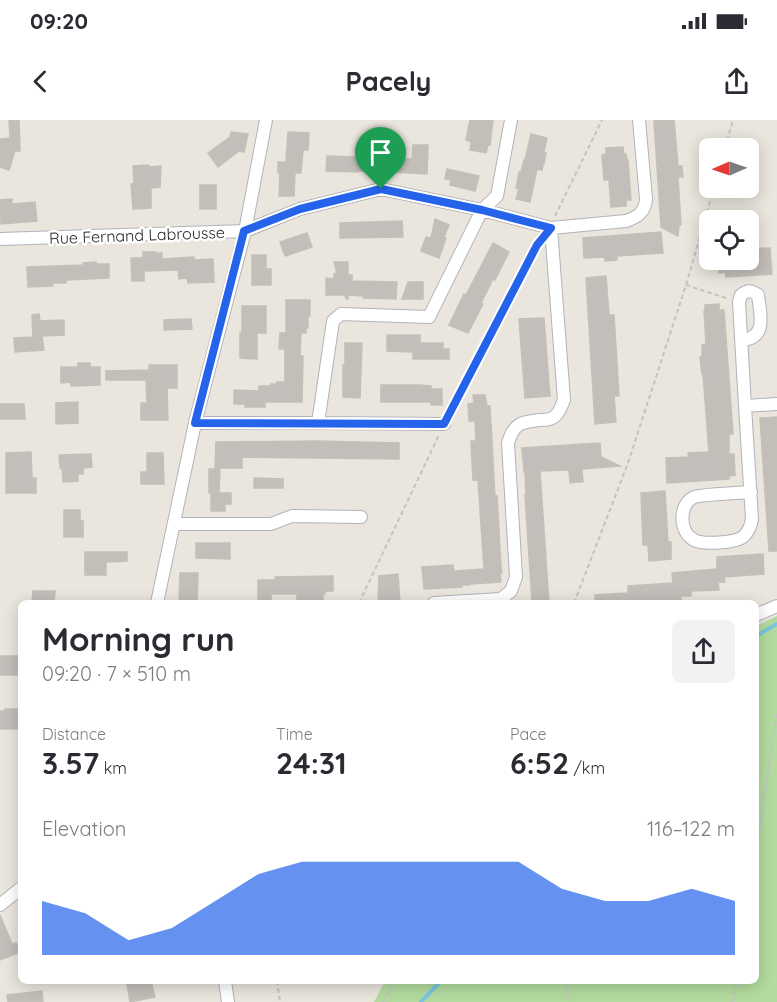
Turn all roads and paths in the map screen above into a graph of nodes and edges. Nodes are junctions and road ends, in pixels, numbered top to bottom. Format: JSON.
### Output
{"nodes":[{"id":1,"x":266,"y":120,"type":"edge"},
{"id":2,"x":511,"y":120,"type":"edge"},
{"id":3,"x":602,"y":120,"type":"edge"},
{"id":4,"x":639,"y":120,"type":"edge"},
{"id":5,"x":733,"y":120,"type":"edge"},
{"id":6,"x":728,"y":138,"type":"edge"},
{"id":7,"x":711,"y":198,"type":"edge"},
{"id":8,"x":482,"y":210,"type":"junction"},
{"id":9,"x":551,"y":228,"type":"junction"},
{"id":10,"x":244,"y":231,"type":"junction"},
{"id":11,"x":0,"y":239,"type":"edge"},
{"id":12,"x":686,"y":285,"type":"junction"},
{"id":13,"x":739,"y":302,"type":"junction"},
{"id":14,"x":742,"y":340,"type":"junction"},
{"id":15,"x":777,"y":404,"type":"edge"},
{"id":16,"x":745,"y":406,"type":"junction"},
{"id":17,"x":195,"y":423,"type":"junction"},
{"id":18,"x":318,"y":423,"type":"junction"},
{"id":19,"x":444,"y":424,"type":"junction"},
{"id":20,"x":751,"y":492,"type":"junction"},
{"id":21,"x":361,"y":517,"type":"dead end"},
{"id":22,"x":174,"y":524,"type":"junction"},
{"id":23,"x":158,"y":600,"type":"edge"},
{"id":24,"x":359,"y":600,"type":"edge"},
{"id":25,"x":484,"y":600,"type":"edge"},
{"id":26,"x":575,"y":600,"type":"edge"},
{"id":27,"x":777,"y":606,"type":"edge"},
{"id":28,"x":759,"y":614,"type":"edge"},
{"id":29,"x":777,"y":713,"type":"edge"},
{"id":30,"x":759,"y":832,"type":"edge"},
{"id":31,"x":18,"y":890,"type":"edge"},
{"id":32,"x":0,"y":905,"type":"edge"},
{"id":33,"x":225,"y":984,"type":"edge"},
{"id":34,"x":277,"y":984,"type":"edge"},
{"id":35,"x":392,"y":984,"type":"edge"},
{"id":36,"x":566,"y":984,"type":"edge"},
{"id":37,"x":736,"y":984,"type":"edge"},
{"id":38,"x":228,"y":1002,"type":"edge"},
{"id":39,"x":280,"y":1002,"type":"edge"},
{"id":40,"x":383,"y":1002,"type":"edge"},
{"id":41,"x":569,"y":1002,"type":"edge"},
{"id":42,"x":732,"y":1002,"type":"edge"}],
"edges":[{"from":1,"to":10,"type":"street"},
{"from":2,"to":8,"type":"street"},
{"from":3,"to":9,"type":"path"},
{"from":4,"to":9,"type":"street"},
{"from":5,"to":6,"type":"path"},
{"from":7,"to":12,"type":"path"},
{"from":8,"to":9,"type":"street","name":"Rue Fernand Labrousse"},
{"from":8,"to":10,"type":"street","name":"Rue Fernand Labrousse"},
{"from":8,"to":18,"type":"street"},
{"from":9,"to":19,"type":"path"},
{"from":9,"to":25,"type":"street"},
{"from":10,"to":11,"type":"street","name":"Rue Fernand Labrousse"},
{"from":10,"to":17,"type":"street"},
{"from":12,"to":13,"type":"path"},
{"from":12,"to":26,"type":"path"},
{"from":13,"to":14,"type":"street"},
{"from":13,"to":14,"type":"street"},
{"from":14,"to":16,"type":"street"},
{"from":15,"to":16,"type":"street"},
{"from":16,"to":20,"type":"street"},
{"from":17,"to":18,"type":"street"},
{"from":17,"to":22,"type":"street"},
{"from":18,"to":19,"type":"street"},
{"from":19,"to":24,"type":"path"},
{"from":20,"to":20,"type":"street"},
{"from":21,"to":22,"type":"street"},
{"from":22,"to":23,"type":"street"},
{"from":27,"to":28,"type":"street"},
{"from":29,"to":30,"type":"path"},
{"from":31,"to":32,"type":"street"},
{"from":33,"to":38,"type":"street"},
{"from":34,"to":39,"type":"path"},
{"from":35,"to":40,"type":"path"},
{"from":36,"to":41,"type":"path"},
{"from":37,"to":42,"type":"path"}]}
